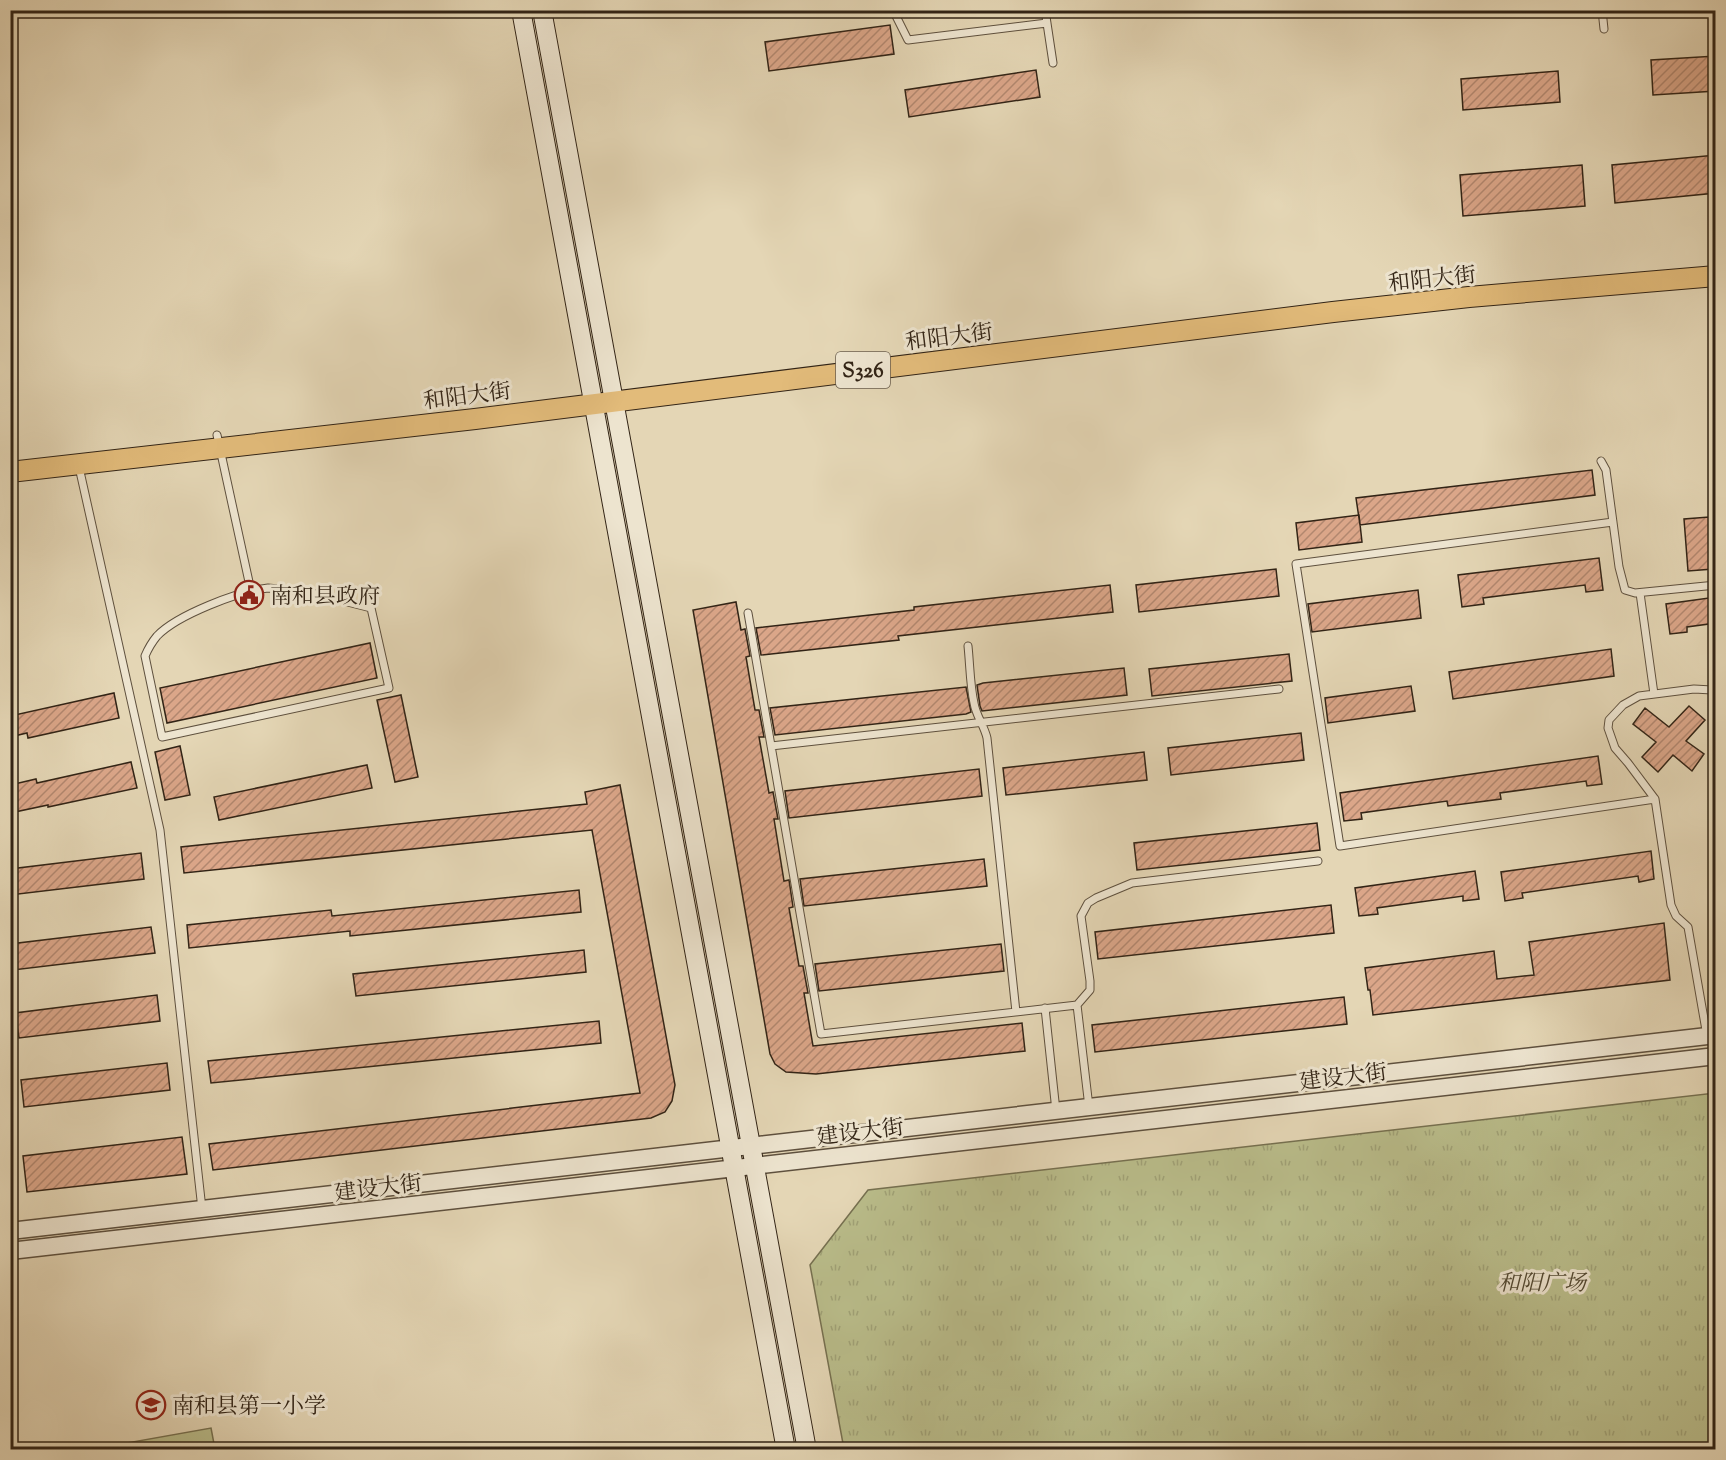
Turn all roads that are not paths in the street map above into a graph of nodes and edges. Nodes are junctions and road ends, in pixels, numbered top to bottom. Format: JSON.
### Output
{"nodes":[{"id":1,"x":521,"y":10,"type":"edge"},
{"id":2,"x":542,"y":10,"type":"edge"},
{"id":3,"x":893,"y":10,"type":"edge"},
{"id":4,"x":1045,"y":10,"type":"edge"},
{"id":5,"x":1602,"y":10,"type":"edge"},
{"id":6,"x":1047,"y":23,"type":"junction"},
{"id":7,"x":1604,"y":29,"type":"dead end"},
{"id":8,"x":1053,"y":63,"type":"dead end"},
{"id":9,"x":1716,"y":263,"type":"edge"},
{"id":10,"x":1716,"y":276,"type":"edge"},
{"id":11,"x":613,"y":395,"type":"junction"},
{"id":12,"x":592,"y":398,"type":"junction"},
{"id":13,"x":218,"y":442,"type":"junction"},
{"id":14,"x":10,"y":459,"type":"edge"},
{"id":15,"x":1601,"y":461,"type":"dead end"},
{"id":16,"x":79,"y":464,"type":"junction"},
{"id":17,"x":10,"y":472,"type":"edge"},
{"id":18,"x":1613,"y":522,"type":"junction"},
{"id":19,"x":1716,"y":585,"type":"edge"},
{"id":20,"x":251,"y":591,"type":"junction"},
{"id":21,"x":1640,"y":593,"type":"junction"},
{"id":22,"x":748,"y":613,"type":"dead end"},
{"id":23,"x":968,"y":646,"type":"dead end"},
{"id":24,"x":1279,"y":689,"type":"dead end"},
{"id":25,"x":1653,"y":694,"type":"junction"},
{"id":26,"x":1716,"y":694,"type":"edge"},
{"id":27,"x":982,"y":722,"type":"junction"},
{"id":28,"x":771,"y":746,"type":"junction"},
{"id":29,"x":1655,"y":799,"type":"junction"},
{"id":30,"x":1318,"y":861,"type":"dead end"},
{"id":31,"x":1077,"y":1005,"type":"junction"},
{"id":32,"x":1045,"y":1008,"type":"junction"},
{"id":33,"x":1016,"y":1012,"type":"junction"},
{"id":34,"x":1712,"y":1036,"type":"edge"},
{"id":35,"x":1716,"y":1056,"type":"edge"},
{"id":36,"x":1089,"y":1107,"type":"junction"},
{"id":37,"x":1056,"y":1111,"type":"junction"},
{"id":38,"x":751,"y":1146,"type":"junction"},
{"id":39,"x":730,"y":1148,"type":"junction"},
{"id":40,"x":755,"y":1166,"type":"junction"},
{"id":41,"x":734,"y":1168,"type":"junction"},
{"id":42,"x":202,"y":1209,"type":"junction"},
{"id":43,"x":10,"y":1231,"type":"edge"},
{"id":44,"x":10,"y":1251,"type":"edge"},
{"id":45,"x":786,"y":1449,"type":"edge"},
{"id":46,"x":807,"y":1449,"type":"edge"}],
"edges":[{"from":1,"to":12,"type":"main road"},
{"from":2,"to":11,"type":"main road"},
{"from":3,"to":6,"type":"lane"},
{"from":4,"to":6,"type":"lane"},
{"from":5,"to":7,"type":"lane"},
{"from":6,"to":8,"type":"lane"},
{"from":9,"to":11,"type":"main road","name":"和阳大街","number":"S326"},
{"from":10,"to":11,"type":"main road","name":"和阳大街","number":"S326"},
{"from":11,"to":12,"type":"main road","name":"和阳大街","number":"S326"},
{"from":11,"to":38,"type":"main road"},
{"from":12,"to":13,"type":"main road","name":"和阳大街","number":"S326"},
{"from":12,"to":39,"type":"main road"},
{"from":13,"to":14,"type":"main road","name":"和阳大街","number":"S326"},
{"from":13,"to":16,"type":"main road","name":"和阳大街","number":"S326"},
{"from":13,"to":20,"type":"lane"},
{"from":15,"to":18,"type":"lane"},
{"from":16,"to":17,"type":"main road","name":"和阳大街","number":"S326"},
{"from":16,"to":42,"type":"lane"},
{"from":18,"to":21,"type":"lane"},
{"from":18,"to":29,"type":"lane"},
{"from":19,"to":21,"type":"lane"},
{"from":20,"to":20,"type":"lane"},
{"from":21,"to":25,"type":"lane"},
{"from":22,"to":28,"type":"lane"},
{"from":23,"to":27,"type":"lane"},
{"from":24,"to":27,"type":"lane"},
{"from":25,"to":26,"type":"lane"},
{"from":25,"to":29,"type":"lane"},
{"from":27,"to":28,"type":"lane"},
{"from":27,"to":33,"type":"lane"},
{"from":28,"to":33,"type":"lane"},
{"from":29,"to":34,"type":"lane"},
{"from":30,"to":31,"type":"lane"},
{"from":31,"to":32,"type":"lane"},
{"from":31,"to":36,"type":"lane"},
{"from":32,"to":33,"type":"lane"},
{"from":32,"to":37,"type":"lane"},
{"from":34,"to":36,"type":"street","name":"建设大街"},
{"from":35,"to":40,"type":"street","name":"建设大街"},
{"from":36,"to":37,"type":"street","name":"建设大街"},
{"from":37,"to":38,"type":"street","name":"建设大街"},
{"from":38,"to":39,"type":"street","name":"建设大街"},
{"from":38,"to":40,"type":"main road"},
{"from":39,"to":41,"type":"main road"},
{"from":39,"to":42,"type":"street","name":"建设大街"},
{"from":40,"to":41,"type":"street","name":"建设大街"},
{"from":40,"to":46,"type":"main road"},
{"from":41,"to":44,"type":"street","name":"建设大街"},
{"from":41,"to":45,"type":"main road"},
{"from":42,"to":43,"type":"street","name":"建设大街"}]}
